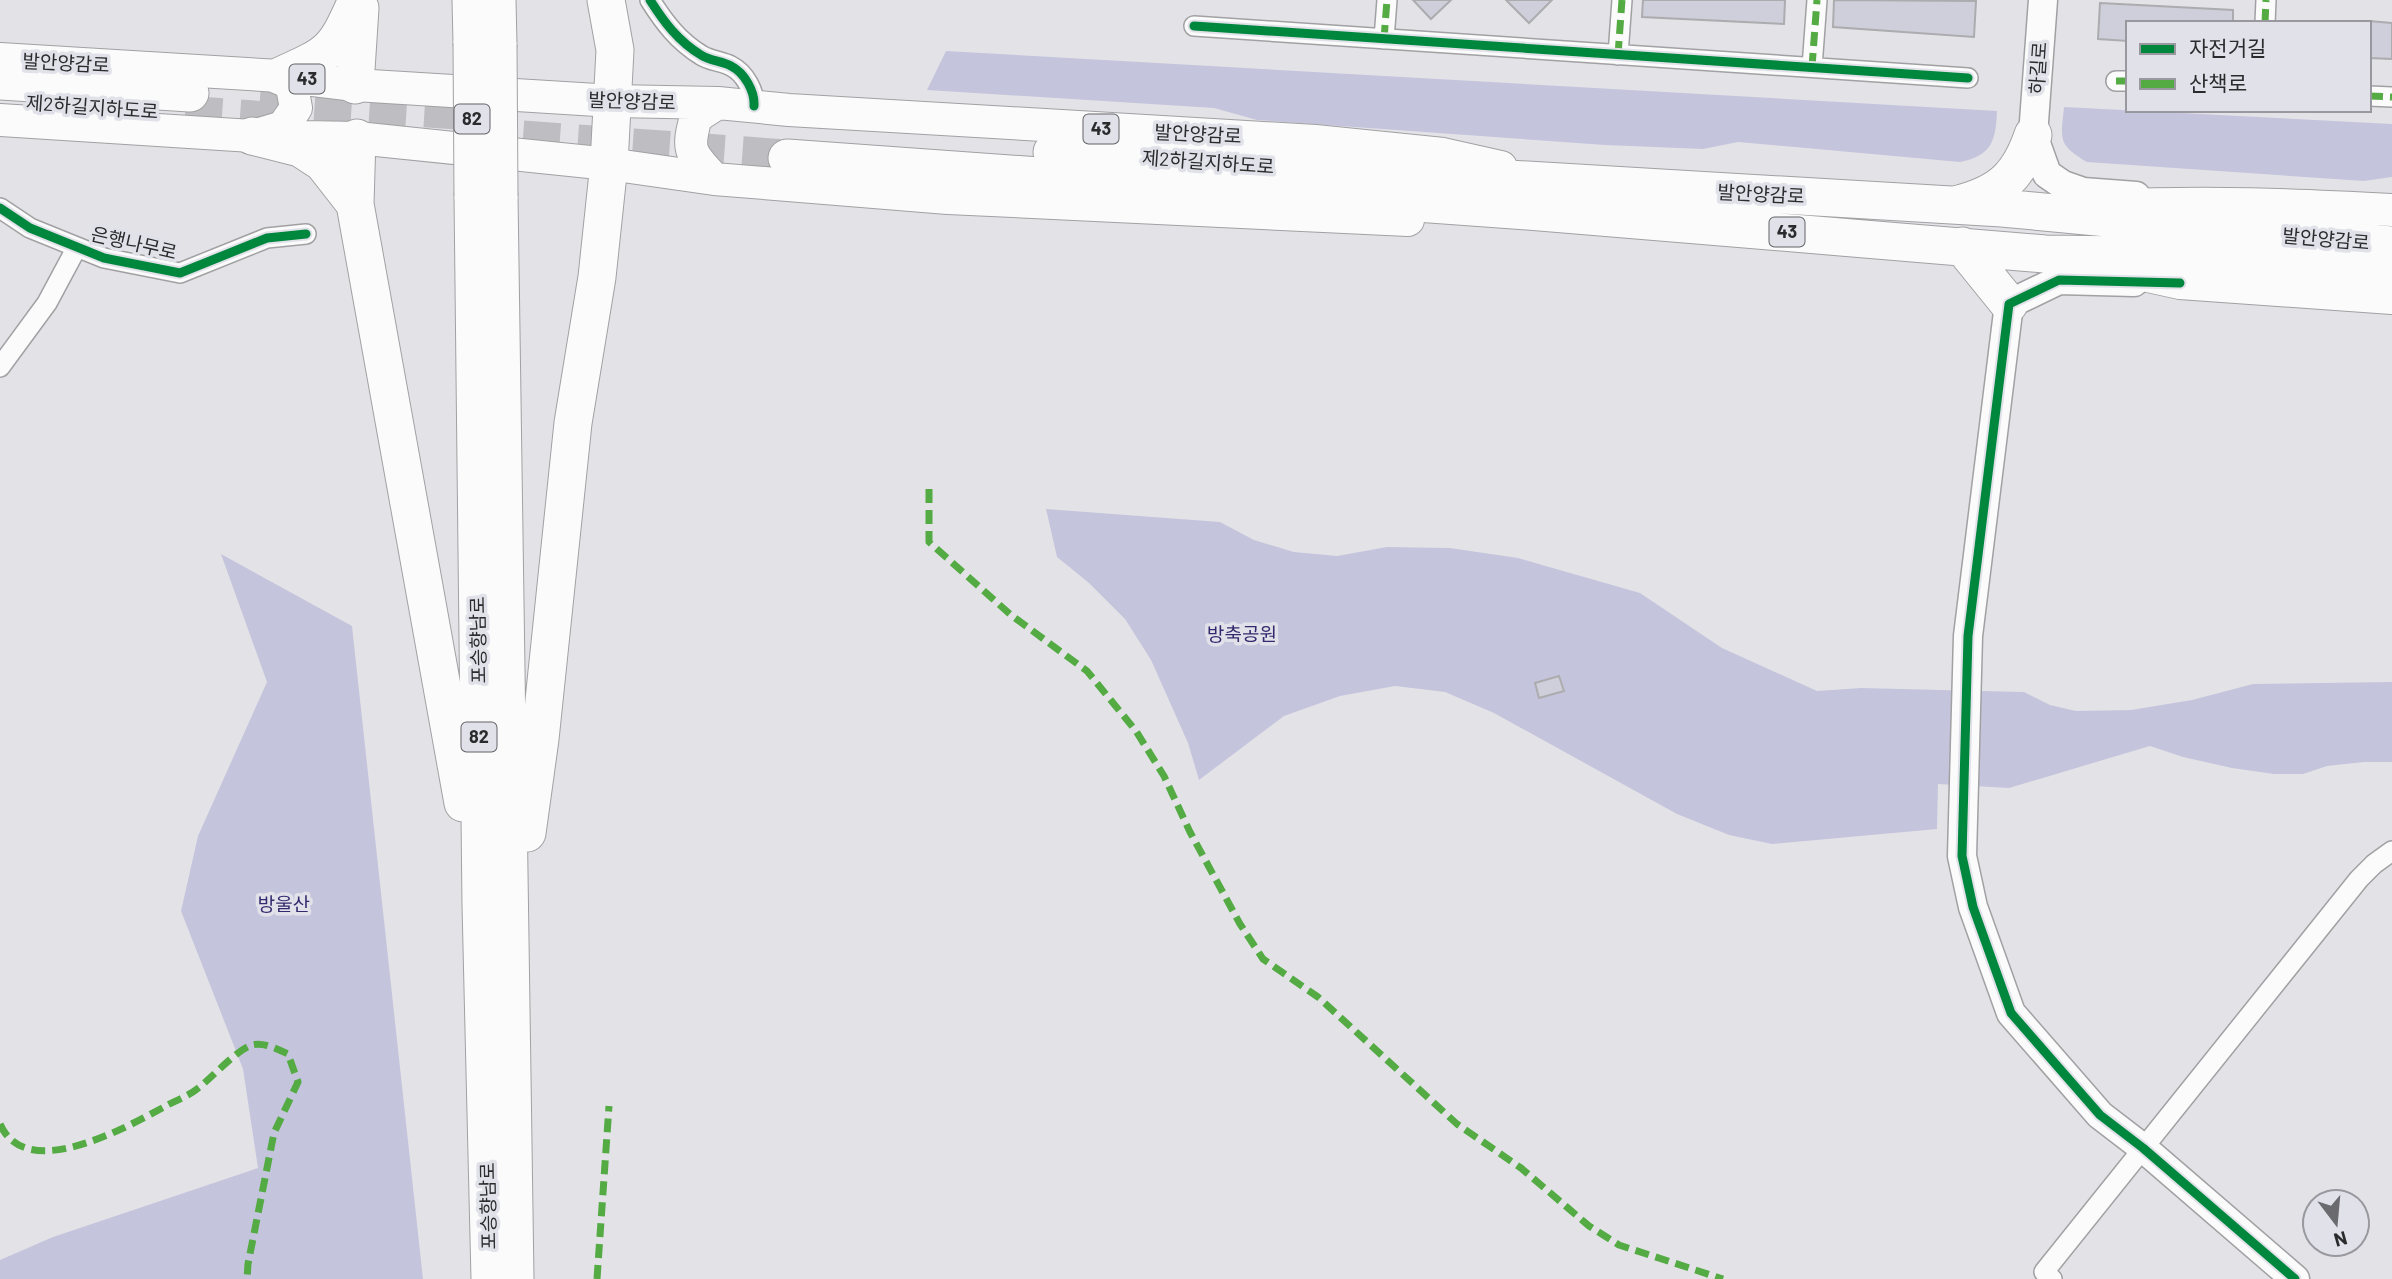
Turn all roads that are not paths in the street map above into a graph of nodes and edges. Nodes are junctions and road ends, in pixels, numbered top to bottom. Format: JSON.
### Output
{"nodes":[{"id":1,"x":359,"y":0,"type":"edge"},
{"id":2,"x":471,"y":0,"type":"edge"},
{"id":3,"x":497,"y":0,"type":"edge"},
{"id":4,"x":606,"y":0,"type":"edge"},
{"id":5,"x":650,"y":0,"type":"edge"},
{"id":6,"x":1387,"y":0,"type":"edge"},
{"id":7,"x":1622,"y":0,"type":"edge"},
{"id":8,"x":1817,"y":0,"type":"edge"},
{"id":9,"x":2043,"y":0,"type":"edge"},
{"id":10,"x":2266,"y":0,"type":"edge"},
{"id":11,"x":2265,"y":21,"type":"edge"},
{"id":12,"x":1194,"y":26,"type":"dead end"},
{"id":13,"x":1384,"y":39,"type":"junction"},
{"id":14,"x":485,"y":44,"type":"junction"},
{"id":15,"x":1618,"y":55,"type":"junction"},
{"id":16,"x":0,"y":60,"type":"edge"},
{"id":17,"x":1812,"y":67,"type":"junction"},
{"id":18,"x":280,"y":76,"type":"junction"},
{"id":19,"x":1968,"y":78,"type":"dead end"},
{"id":20,"x":0,"y":81,"type":"edge"},
{"id":21,"x":355,"y":85,"type":"junction"},
{"id":22,"x":2371,"y":96,"type":"edge"},
{"id":23,"x":2392,"y":97,"type":"edge"},
{"id":24,"x":0,"y":100,"type":"edge"},
{"id":25,"x":613,"y":101,"type":"junction"},
{"id":26,"x":718,"y":103,"type":"junction"},
{"id":27,"x":754,"y":106,"type":"junction"},
{"id":28,"x":0,"y":120,"type":"edge"},
{"id":29,"x":2033,"y":135,"type":"junction"},
{"id":30,"x":252,"y":136,"type":"junction"},
{"id":31,"x":357,"y":138,"type":"junction"},
{"id":32,"x":609,"y":164,"type":"junction"},
{"id":33,"x":714,"y":179,"type":"junction"},
{"id":34,"x":1585,"y":185,"type":"junction"},
{"id":35,"x":486,"y":196,"type":"junction"},
{"id":36,"x":355,"y":204,"type":"junction"},
{"id":37,"x":1954,"y":205,"type":"junction"},
{"id":38,"x":2314,"y":205,"type":"junction"},
{"id":39,"x":0,"y":208,"type":"edge"},
{"id":40,"x":2392,"y":209,"type":"edge"},
{"id":41,"x":2032,"y":210,"type":"junction"},
{"id":42,"x":1528,"y":211,"type":"junction"},
{"id":43,"x":306,"y":233,"type":"dead end"},
{"id":44,"x":2392,"y":245,"type":"edge"},
{"id":45,"x":1962,"y":246,"type":"junction"},
{"id":46,"x":77,"y":247,"type":"junction"},
{"id":47,"x":2046,"y":254,"type":"junction"},
{"id":48,"x":2392,"y":274,"type":"edge"},
{"id":49,"x":2180,"y":283,"type":"junction"},
{"id":50,"x":2392,"y":298,"type":"edge"},
{"id":51,"x":2009,"y":304,"type":"junction"},
{"id":52,"x":0,"y":367,"type":"edge"},
{"id":53,"x":2392,"y":851,"type":"edge"},
{"id":54,"x":481,"y":905,"type":"junction"},
{"id":55,"x":512,"y":946,"type":"junction"},
{"id":56,"x":2143,"y":1148,"type":"junction"},
{"id":57,"x":490,"y":1279,"type":"edge"},
{"id":58,"x":515,"y":1279,"type":"edge"},
{"id":59,"x":2052,"y":1279,"type":"edge"},
{"id":60,"x":2295,"y":1279,"type":"edge"}],
"edges":[{"from":1,"to":18,"type":"highway"},
{"from":1,"to":21,"type":"highway"},
{"from":2,"to":14,"type":"highway","name":"포승향남로","number":"82"},
{"from":3,"to":14,"type":"highway","name":"포승향남로","number":"82"},
{"from":4,"to":25,"type":"highway"},
{"from":5,"to":27,"type":"street"},
{"from":6,"to":13,"type":"street"},
{"from":7,"to":15,"type":"street"},
{"from":8,"to":17,"type":"street"},
{"from":9,"to":29,"type":"street","name":"하길로"},
{"from":10,"to":11,"type":"street"},
{"from":12,"to":13,"type":"street"},
{"from":13,"to":15,"type":"street"},
{"from":14,"to":35,"type":"highway","name":"포승향남로","number":"82","bridge":true},
{"from":15,"to":17,"type":"street"},
{"from":16,"to":18,"type":"main road","name":"발안양감로","number":"43"},
{"from":17,"to":19,"type":"street"},
{"from":18,"to":21,"type":"main road","name":"발안양감로","number":"43"},
{"from":18,"to":30,"type":"main road"},
{"from":20,"to":24,"type":"highway","name":"제2하길지하도로"},
{"from":21,"to":25,"type":"main road","name":"발안양감로","number":"43"},
{"from":21,"to":31,"type":"main road"},
{"from":22,"to":23,"type":"street"},
{"from":25,"to":26,"type":"main road","name":"발안양감로","number":"43"},
{"from":25,"to":32,"type":"highway"},
{"from":26,"to":27,"type":"main road","name":"발안양감로","number":"43"},
{"from":26,"to":33,"type":"main road"},
{"from":27,"to":34,"type":"main road","name":"발안양감로","number":"43"},
{"from":28,"to":30,"type":"main road","name":"발안양감로","number":"43"},
{"from":29,"to":37,"type":"highway"},
{"from":29,"to":38,"type":"street"},
{"from":30,"to":31,"type":"main road","name":"발안양감로","number":"43"},
{"from":30,"to":36,"type":"highway"},
{"from":31,"to":32,"type":"main road","name":"발안양감로","number":"43"},
{"from":31,"to":36,"type":"highway"},
{"from":32,"to":33,"type":"main road","name":"발안양감로","number":"43"},
{"from":32,"to":55,"type":"highway"},
{"from":33,"to":42,"type":"main road","name":"발안양감로","number":"43"},
{"from":34,"to":37,"type":"highway","name":"발안양감로","number":"43"},
{"from":34,"to":42,"type":"highway","name":"제2하길지하도로"},
{"from":35,"to":54,"type":"highway","name":"포승향남로","number":"82"},
{"from":35,"to":55,"type":"highway","name":"포승향남로","number":"82"},
{"from":36,"to":54,"type":"highway"},
{"from":37,"to":41,"type":"highway","name":"발안양감로","number":"43"},
{"from":38,"to":40,"type":"main road","number":"43"},
{"from":38,"to":41,"type":"main road","number":"43"},
{"from":39,"to":46,"type":"street","name":"은행나무로"},
{"from":41,"to":44,"type":"highway","name":"발안양감로"},
{"from":42,"to":45,"type":"highway","name":"발안양감로","number":"43"},
{"from":43,"to":46,"type":"street","name":"은행나무로"},
{"from":45,"to":47,"type":"highway","name":"발안양감로","number":"43"},
{"from":45,"to":51,"type":"highway"},
{"from":46,"to":52,"type":"street"},
{"from":47,"to":48,"type":"highway","name":"발안양감로"},
{"from":47,"to":49,"type":"main road","number":"43"},
{"from":49,"to":50,"type":"main road","number":"43"},
{"from":49,"to":51,"type":"street"},
{"from":51,"to":56,"type":"street"},
{"from":53,"to":56,"type":"street"},
{"from":54,"to":57,"type":"highway","name":"포승향남로","number":"82"},
{"from":55,"to":58,"type":"highway","name":"포승향남로","number":"82"},
{"from":56,"to":59,"type":"street"},
{"from":56,"to":60,"type":"street"}]}
